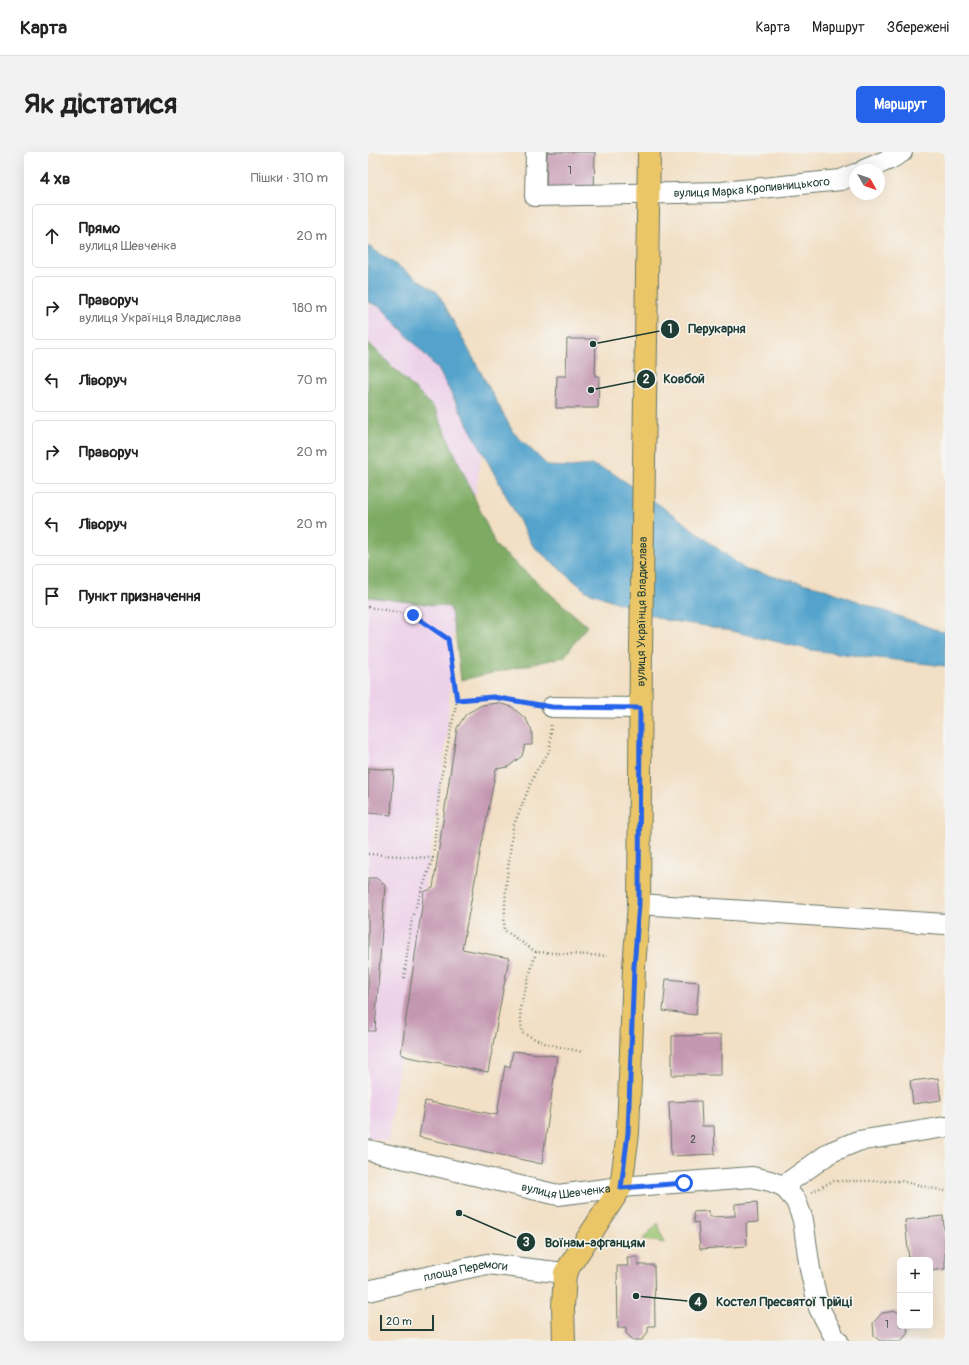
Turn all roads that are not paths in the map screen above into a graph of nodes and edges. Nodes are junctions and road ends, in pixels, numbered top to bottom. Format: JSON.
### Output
{"nodes":[{"id":1,"x":536,"y":152,"type":"edge"},
{"id":2,"x":649,"y":152,"type":"edge"},
{"id":3,"x":902,"y":152,"type":"edge"},
{"id":4,"x":878,"y":164,"type":"edge"},
{"id":5,"x":849,"y":177,"type":"edge"},
{"id":6,"x":648,"y":194,"type":"junction"},
{"id":7,"x":552,"y":707,"type":"road end"},
{"id":8,"x":640,"y":708,"type":"junction"},
{"id":9,"x":639,"y":904,"type":"junction"},
{"id":10,"x":945,"y":924,"type":"edge"},
{"id":11,"x":945,"y":1127,"type":"edge"},
{"id":12,"x":368,"y":1150,"type":"edge"},
{"id":13,"x":783,"y":1186,"type":"junction"},
{"id":14,"x":621,"y":1188,"type":"junction"},
{"id":15,"x":565,"y":1273,"type":"junction"},
{"id":16,"x":368,"y":1291,"type":"edge"},
{"id":17,"x":564,"y":1341,"type":"edge"},
{"id":18,"x":838,"y":1341,"type":"edge"}],
"edges":[{"from":1,"to":6,"type":"street","name":"вулиця Марка Кропивницького"},
{"from":2,"to":6,"type":"main road","name":"вулиця Українця Владислава"},
{"from":3,"to":4,"type":"street"},
{"from":5,"to":6,"type":"street","name":"вулиця Марка Кропивницького"},
{"from":6,"to":8,"type":"main road","name":"вулиця Українця Владислава"},
{"from":7,"to":8,"type":"street"},
{"from":8,"to":9,"type":"main road","name":"вулиця Українця Владислава"},
{"from":9,"to":10,"type":"street"},
{"from":9,"to":14,"type":"main road","name":"вулиця Українця Владислава"},
{"from":11,"to":13,"type":"street"},
{"from":12,"to":14,"type":"street","name":"вулиця Шевченка"},
{"from":13,"to":14,"type":"street","name":"вулиця Шевченка"},
{"from":13,"to":18,"type":"street"},
{"from":14,"to":15,"type":"main road","name":"вулиця Українця Владислава"},
{"from":15,"to":16,"type":"street","name":"площа Перемоги"},
{"from":15,"to":17,"type":"main road"}]}
